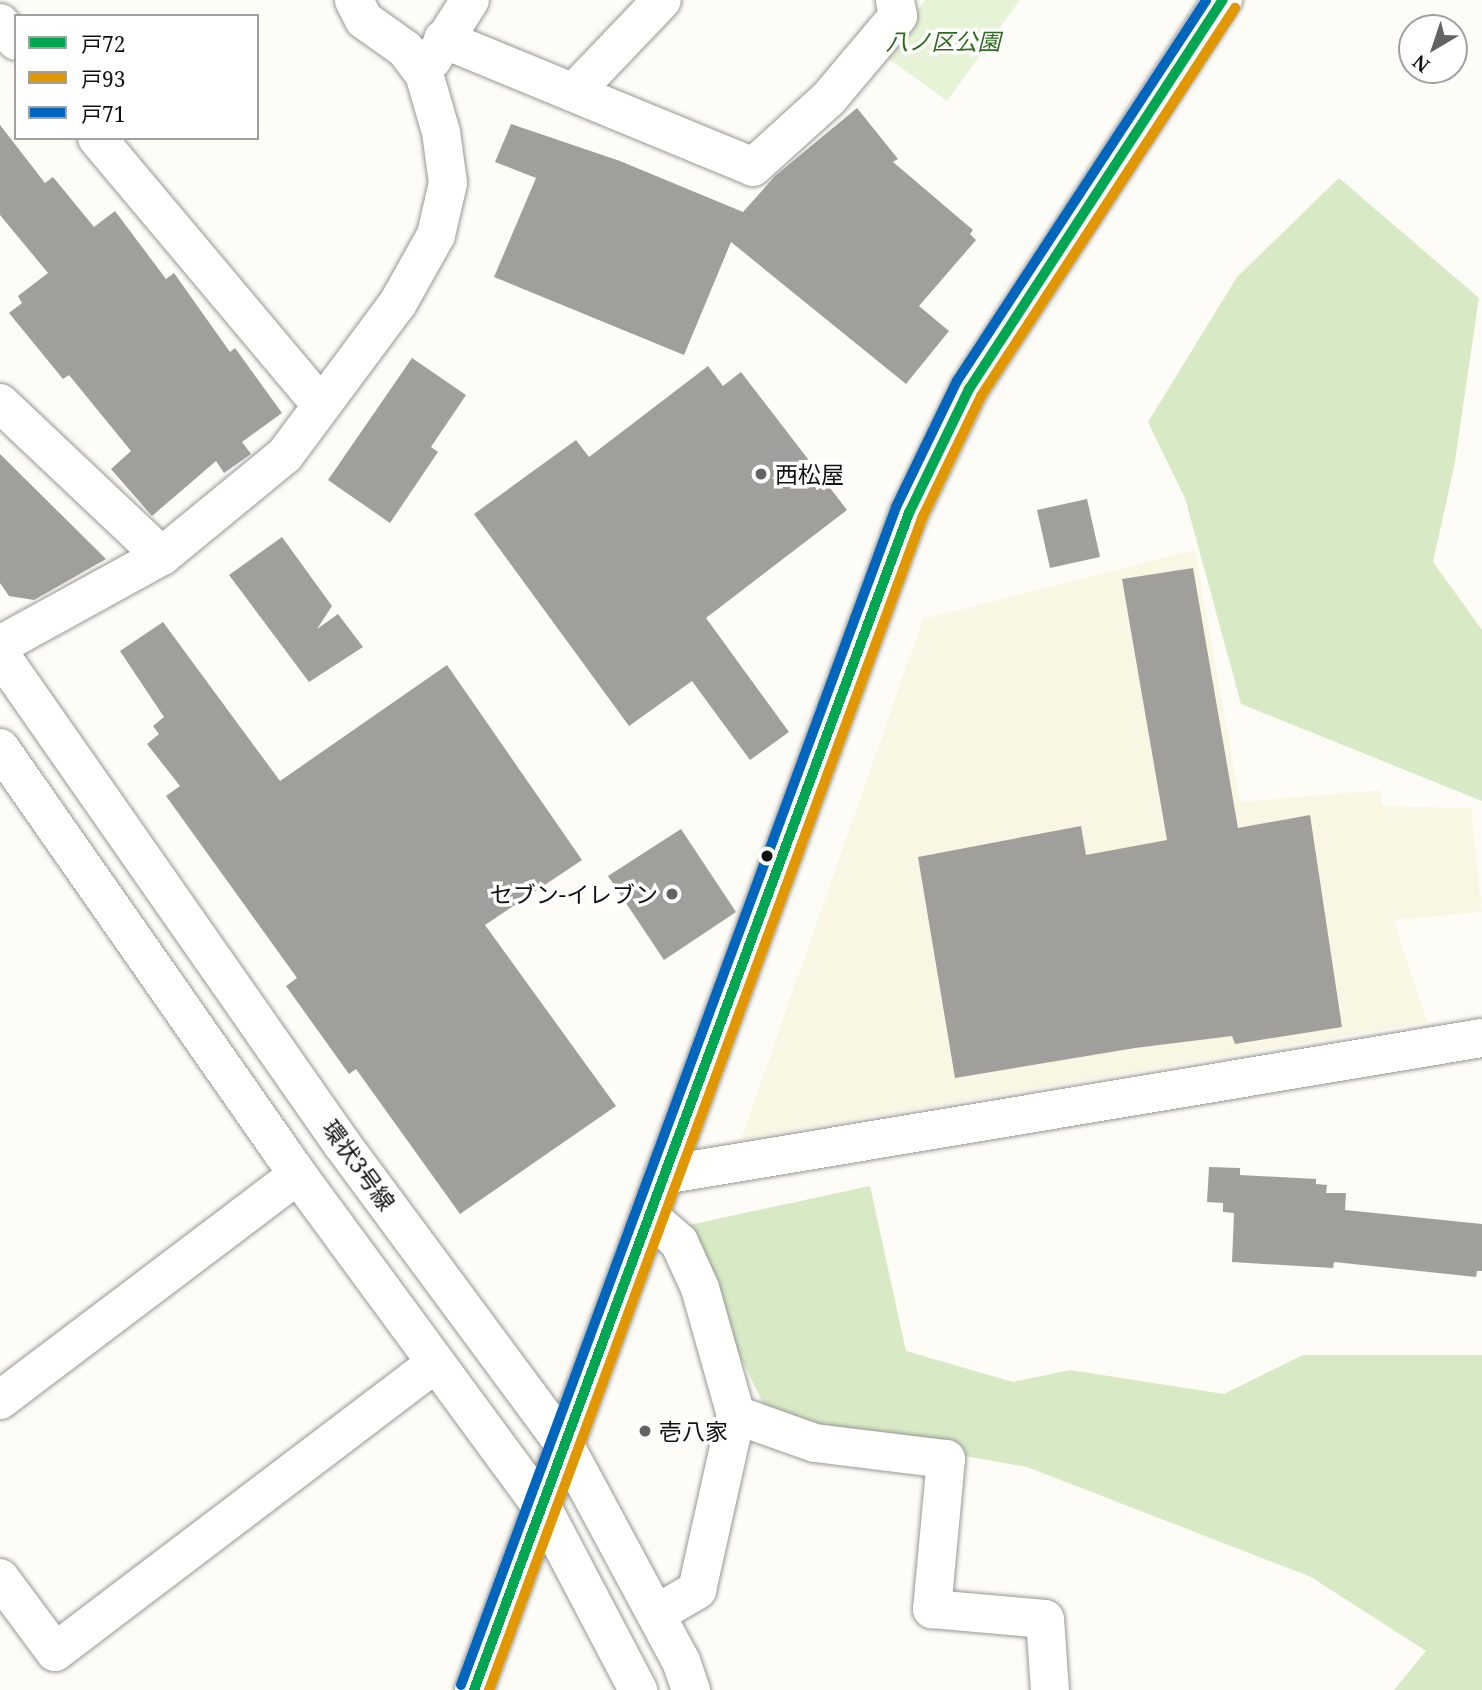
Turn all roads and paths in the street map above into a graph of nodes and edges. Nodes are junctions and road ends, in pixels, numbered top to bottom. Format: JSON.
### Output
{"nodes":[{"id":1,"x":354,"y":0,"type":"edge"},
{"id":2,"x":470,"y":0,"type":"edge"},
{"id":3,"x":662,"y":0,"type":"edge"},
{"id":4,"x":895,"y":0,"type":"edge"},
{"id":5,"x":1223,"y":0,"type":"edge"},
{"id":6,"x":0,"y":23,"type":"edge"},
{"id":7,"x":14,"y":39,"type":"edge"},
{"id":8,"x":443,"y":39,"type":"junction"},
{"id":9,"x":424,"y":74,"type":"junction"},
{"id":10,"x":576,"y":90,"type":"junction"},
{"id":11,"x":99,"y":140,"type":"edge"},
{"id":12,"x":0,"y":402,"type":"edge"},
{"id":13,"x":321,"y":405,"type":"junction"},
{"id":14,"x":162,"y":556,"type":"junction"},
{"id":15,"x":0,"y":645,"type":"edge"},
{"id":16,"x":0,"y":654,"type":"edge"},
{"id":17,"x":0,"y":748,"type":"edge"},
{"id":18,"x":1482,"y":1038,"type":"edge"},
{"id":19,"x":298,"y":1175,"type":"junction"},
{"id":20,"x":664,"y":1175,"type":"junction"},
{"id":21,"x":649,"y":1216,"type":"junction"},
{"id":22,"x":435,"y":1364,"type":"junction"},
{"id":23,"x":0,"y":1400,"type":"edge"},
{"id":24,"x":736,"y":1415,"type":"junction"},
{"id":25,"x":564,"y":1444,"type":"junction"},
{"id":26,"x":542,"y":1507,"type":"junction"},
{"id":27,"x":0,"y":1578,"type":"edge"},
{"id":28,"x":656,"y":1614,"type":"junction"},
{"id":29,"x":474,"y":1690,"type":"edge"},
{"id":30,"x":639,"y":1690,"type":"edge"},
{"id":31,"x":691,"y":1690,"type":"edge"},
{"id":32,"x":1050,"y":1690,"type":"edge"}],
"edges":[{"from":1,"to":9,"type":"street"},
{"from":2,"to":8,"type":"street"},
{"from":3,"to":10,"type":"street"},
{"from":4,"to":10,"type":"street"},
{"from":5,"to":20,"type":"street"},
{"from":6,"to":7,"type":"street"},
{"from":8,"to":9,"type":"street"},
{"from":8,"to":10,"type":"street"},
{"from":9,"to":13,"type":"street"},
{"from":11,"to":13,"type":"street"},
{"from":12,"to":14,"type":"street"},
{"from":13,"to":14,"type":"street"},
{"from":14,"to":15,"type":"street"},
{"from":16,"to":25,"type":"street","name":"環状3号線"},
{"from":17,"to":19,"type":"street"},
{"from":18,"to":20,"type":"street"},
{"from":19,"to":22,"type":"street"},
{"from":19,"to":23,"type":"street"},
{"from":20,"to":21,"type":"street"},
{"from":21,"to":24,"type":"street"},
{"from":21,"to":25,"type":"street"},
{"from":22,"to":26,"type":"street"},
{"from":22,"to":27,"type":"street"},
{"from":24,"to":28,"type":"street"},
{"from":24,"to":32,"type":"street"},
{"from":25,"to":26,"type":"street"},
{"from":25,"to":28,"type":"street","name":"環状3号線"},
{"from":26,"to":29,"type":"street"},
{"from":26,"to":30,"type":"street"},
{"from":28,"to":31,"type":"street","name":"環状3号線"}]}
